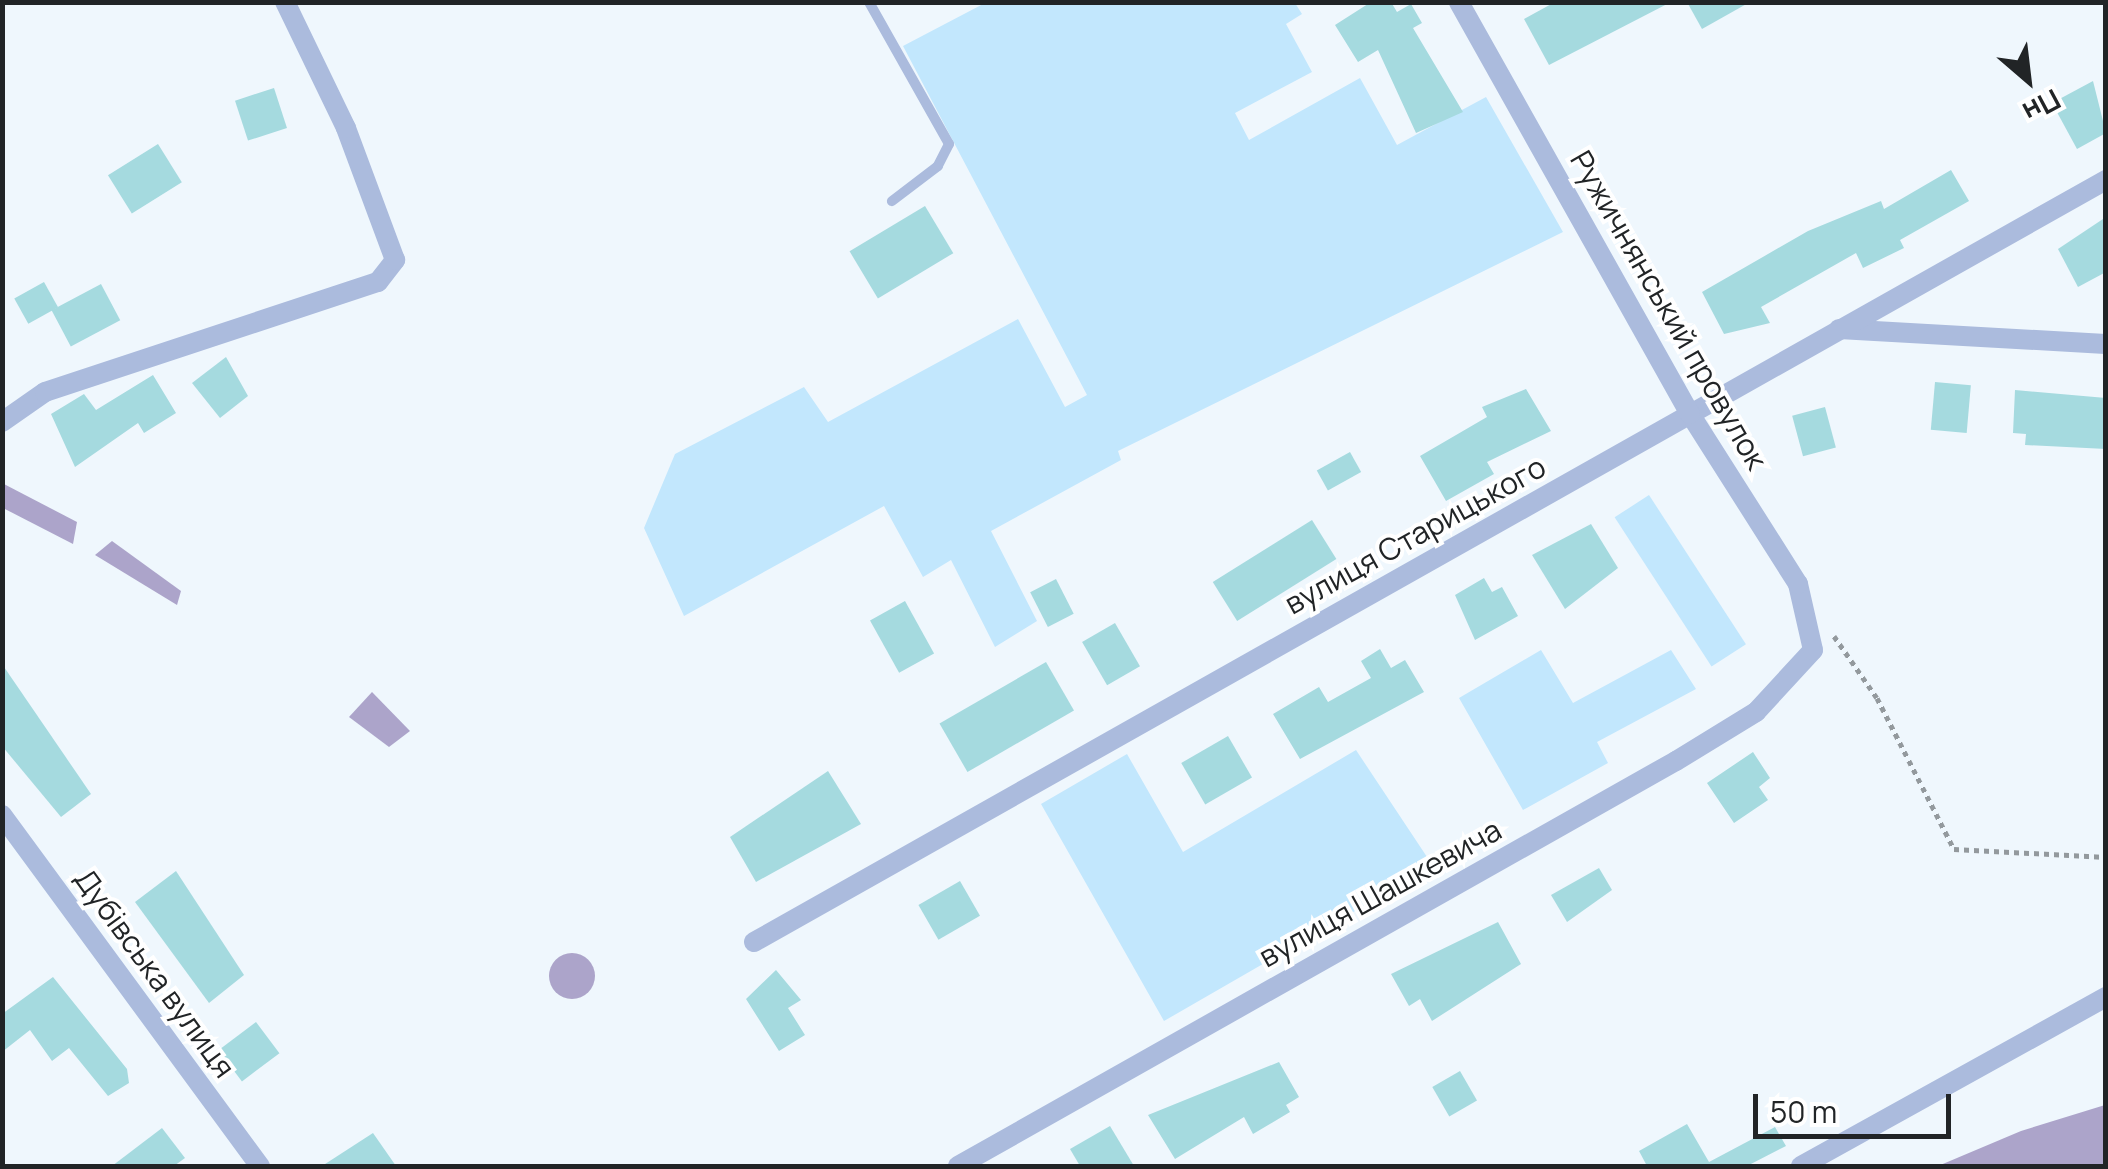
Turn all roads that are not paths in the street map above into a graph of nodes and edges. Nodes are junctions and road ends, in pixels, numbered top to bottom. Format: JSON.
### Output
{"nodes":[{"id":1,"x":869,"y":2,"type":"edge"},
{"id":2,"x":285,"y":3,"type":"edge"},
{"id":3,"x":1465,"y":4,"type":"edge"},
{"id":4,"x":2106,"y":180,"type":"edge"},
{"id":5,"x":892,"y":201,"type":"dead end"},
{"id":6,"x":1895,"y":294,"type":"junction"},
{"id":7,"x":1837,"y":328,"type":"junction"},
{"id":8,"x":1910,"y":332,"type":"junction"},
{"id":9,"x":2106,"y":344,"type":"edge"},
{"id":10,"x":1690,"y":414,"type":"junction"},
{"id":11,"x":2,"y":422,"type":"edge"},
{"id":12,"x":1813,"y":650,"type":"joint"},
{"id":13,"x":2,"y":815,"type":"edge"},
{"id":14,"x":754,"y":942,"type":"dead end"},
{"id":15,"x":2106,"y":997,"type":"edge"},
{"id":16,"x":260,"y":1166,"type":"edge"},
{"id":17,"x":958,"y":1166,"type":"edge"},
{"id":18,"x":1801,"y":1166,"type":"edge"}],
"edges":[{"from":1,"to":5,"type":"lane"},
{"from":2,"to":11,"type":"street"},
{"from":3,"to":10,"type":"street","name":"Ружичнянський провулок"},
{"from":4,"to":6,"type":"street","name":"вулиця Старицького"},
{"from":6,"to":7,"type":"street","name":"вулиця Старицького"},
{"from":6,"to":8,"type":"street"},
{"from":7,"to":8,"type":"street"},
{"from":7,"to":10,"type":"street","name":"вулиця Старицького"},
{"from":8,"to":9,"type":"street"},
{"from":10,"to":12,"type":"street","name":"Ружичнянський провулок"},
{"from":10,"to":14,"type":"street","name":"вулиця Старицького"},
{"from":12,"to":17,"type":"street","name":"вулиця Шашкевича"},
{"from":13,"to":16,"type":"street","name":"Дубівська вулиця"},
{"from":15,"to":18,"type":"street"}]}
